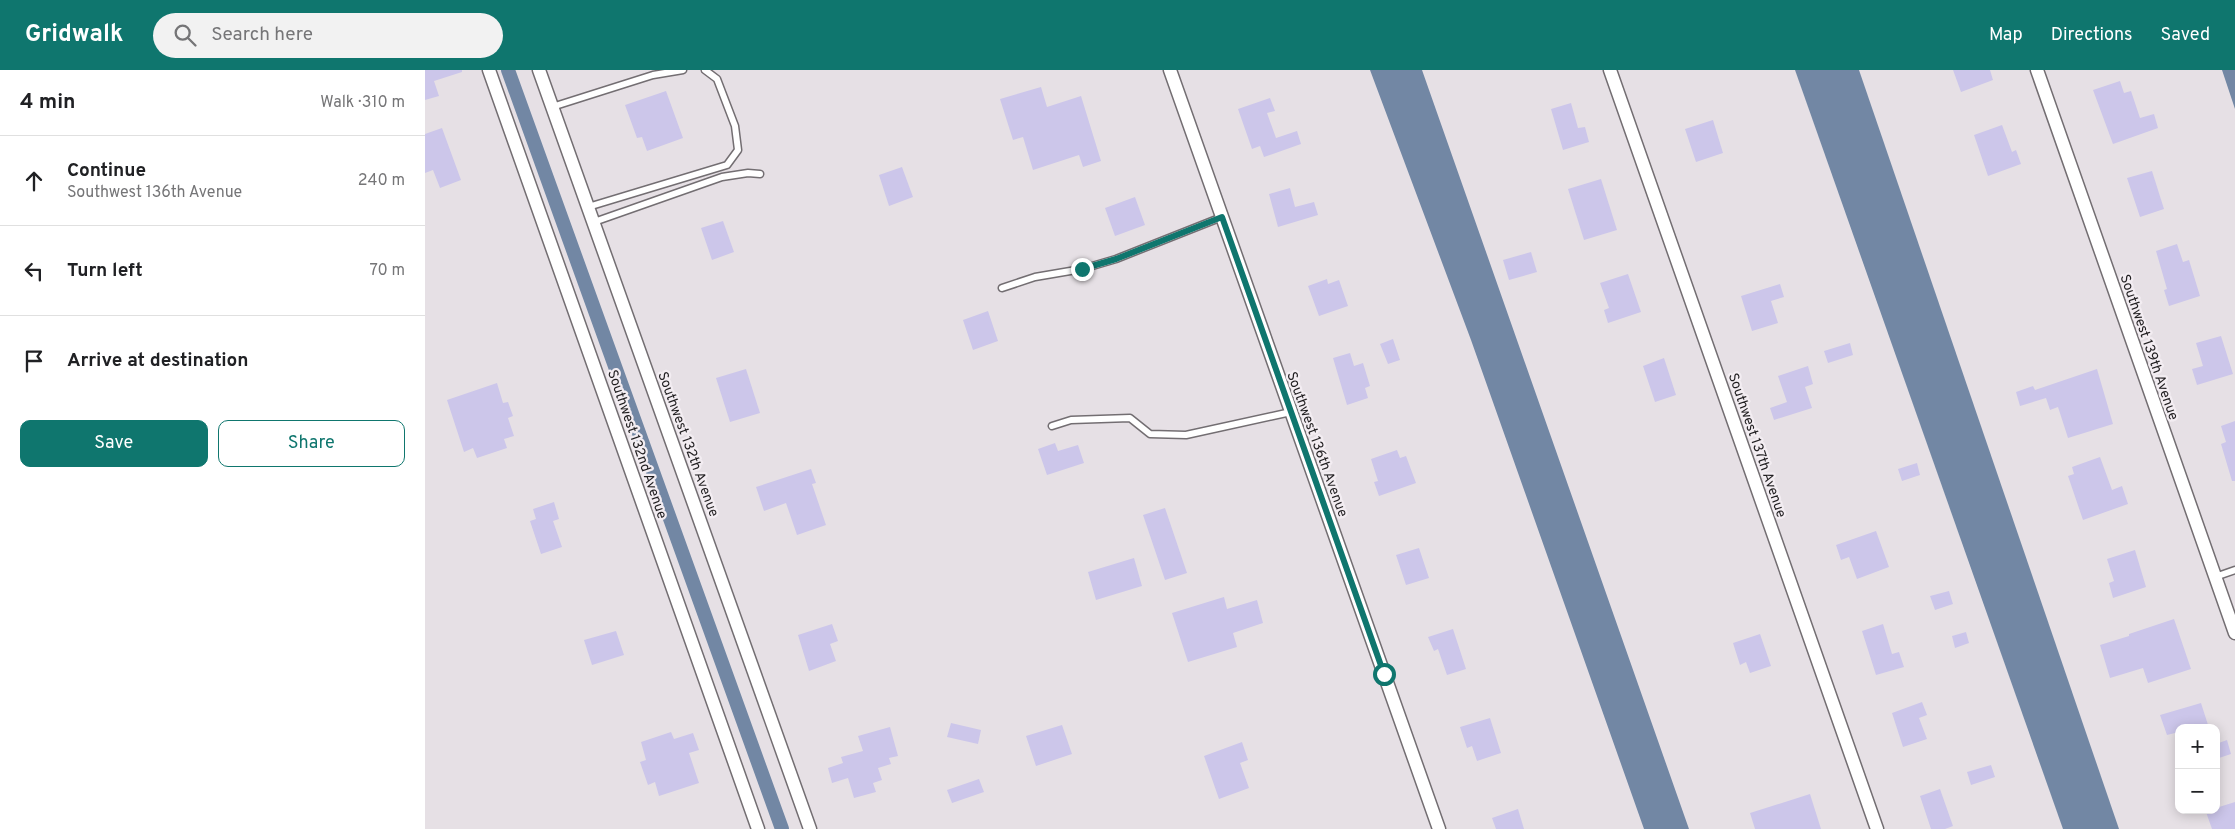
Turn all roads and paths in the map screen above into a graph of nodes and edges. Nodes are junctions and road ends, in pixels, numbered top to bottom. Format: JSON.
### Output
{"nodes":[{"id":1,"x":489,"y":70,"type":"edge"},
{"id":2,"x":539,"y":70,"type":"edge"},
{"id":3,"x":683,"y":70,"type":"edge"},
{"id":4,"x":705,"y":70,"type":"edge"},
{"id":5,"x":1170,"y":70,"type":"edge"},
{"id":6,"x":1610,"y":70,"type":"edge"},
{"id":7,"x":2037,"y":70,"type":"edge"},
{"id":8,"x":552,"y":107,"type":"junction"},
{"id":9,"x":760,"y":174,"type":"dead end"},
{"id":10,"x":588,"y":207,"type":"junction"},
{"id":11,"x":1222,"y":217,"type":"junction"},
{"id":12,"x":593,"y":222,"type":"junction"},
{"id":13,"x":1002,"y":288,"type":"dead end"},
{"id":14,"x":1291,"y":412,"type":"junction"},
{"id":15,"x":1052,"y":426,"type":"dead end"},
{"id":16,"x":2235,"y":570,"type":"edge"},
{"id":17,"x":2215,"y":577,"type":"junction"},
{"id":18,"x":2235,"y":633,"type":"edge"},
{"id":19,"x":757,"y":829,"type":"edge"},
{"id":20,"x":810,"y":829,"type":"edge"},
{"id":21,"x":1439,"y":829,"type":"edge"},
{"id":22,"x":1877,"y":829,"type":"edge"}],
"edges":[{"from":1,"to":19,"type":"street","name":"Southwest 132nd Avenue"},
{"from":2,"to":8,"type":"street","name":"Southwest 132th Avenue"},
{"from":3,"to":8,"type":"lane"},
{"from":4,"to":10,"type":"lane"},
{"from":5,"to":11,"type":"street","name":"Southwest 136th Avenue"},
{"from":6,"to":22,"type":"street","name":"Southwest 137th Avenue"},
{"from":7,"to":17,"type":"street","name":"Southwest 139th Avenue"},
{"from":8,"to":10,"type":"street","name":"Southwest 132th Avenue"},
{"from":9,"to":12,"type":"lane"},
{"from":10,"to":12,"type":"street","name":"Southwest 132th Avenue"},
{"from":11,"to":13,"type":"lane"},
{"from":11,"to":14,"type":"street","name":"Southwest 136th Avenue"},
{"from":12,"to":20,"type":"street","name":"Southwest 132th Avenue"},
{"from":14,"to":15,"type":"lane"},
{"from":14,"to":21,"type":"street","name":"Southwest 136th Avenue"},
{"from":16,"to":17,"type":"lane"},
{"from":17,"to":18,"type":"street","name":"Southwest 139th Avenue"}]}
